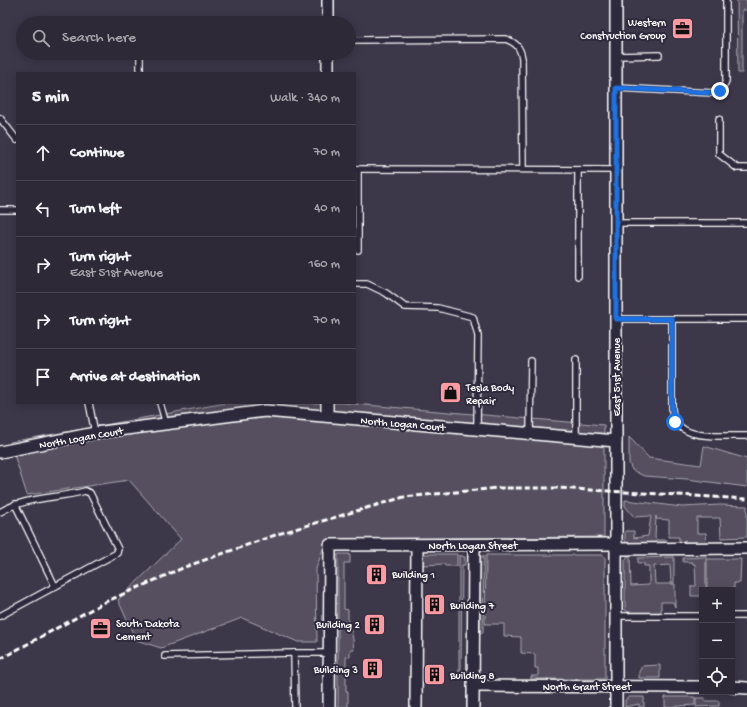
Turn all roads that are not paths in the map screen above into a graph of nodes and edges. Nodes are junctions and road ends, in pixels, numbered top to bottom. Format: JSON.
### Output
{"nodes":[{"id":1,"x":328,"y":0,"type":"edge"},
{"id":2,"x":616,"y":0,"type":"edge"},
{"id":3,"x":726,"y":0,"type":"edge"},
{"id":4,"x":328,"y":16,"type":"edge"},
{"id":5,"x":356,"y":40,"type":"edge"},
{"id":6,"x":659,"y":55,"type":"dead end"},
{"id":7,"x":616,"y":56,"type":"junction"},
{"id":8,"x":140,"y":60,"type":"edge"},
{"id":9,"x":328,"y":60,"type":"edge"},
{"id":10,"x":140,"y":72,"type":"edge"},
{"id":11,"x":328,"y":72,"type":"edge"},
{"id":12,"x":616,"y":88,"type":"junction"},
{"id":13,"x":0,"y":118,"type":"edge"},
{"id":14,"x":719,"y":120,"type":"dead end"},
{"id":15,"x":16,"y":139,"type":"edge"},
{"id":16,"x":747,"y":168,"type":"edge"},
{"id":17,"x":356,"y":169,"type":"edge"},
{"id":18,"x":523,"y":169,"type":"junction"},
{"id":19,"x":578,"y":170,"type":"junction"},
{"id":20,"x":616,"y":170,"type":"junction"},
{"id":21,"x":0,"y":210,"type":"edge"},
{"id":22,"x":16,"y":210,"type":"edge"},
{"id":23,"x":616,"y":223,"type":"junction"},
{"id":24,"x":747,"y":223,"type":"edge"},
{"id":25,"x":358,"y":250,"type":"dead end"},
{"id":26,"x":578,"y":276,"type":"dead end"},
{"id":27,"x":356,"y":284,"type":"edge"},
{"id":28,"x":616,"y":319,"type":"junction"},
{"id":29,"x":672,"y":319,"type":"junction"},
{"id":30,"x":747,"y":319,"type":"edge"},
{"id":31,"x":576,"y":360,"type":"dead end"},
{"id":32,"x":531,"y":361,"type":"dead end"},
{"id":33,"x":89,"y":404,"type":"edge"},
{"id":34,"x":160,"y":404,"type":"edge"},
{"id":35,"x":327,"y":404,"type":"edge"},
{"id":36,"x":327,"y":416,"type":"junction"},
{"id":37,"x":166,"y":424,"type":"junction"},
{"id":38,"x":478,"y":429,"type":"junction"},
{"id":39,"x":95,"y":433,"type":"junction"},
{"id":40,"x":530,"y":433,"type":"junction"},
{"id":41,"x":747,"y":436,"type":"edge"},
{"id":42,"x":576,"y":437,"type":"junction"},
{"id":43,"x":616,"y":440,"type":"junction"},
{"id":44,"x":0,"y":452,"type":"edge"},
{"id":45,"x":15,"y":504,"type":"junction"},
{"id":46,"x":0,"y":512,"type":"edge"},
{"id":47,"x":417,"y":545,"type":"junction"},
{"id":48,"x":474,"y":545,"type":"junction"},
{"id":49,"x":616,"y":547,"type":"junction"},
{"id":50,"x":747,"y":548,"type":"edge"},
{"id":51,"x":55,"y":586,"type":"junction"},
{"id":52,"x":0,"y":616,"type":"edge"},
{"id":53,"x":616,"y":616,"type":"junction"},
{"id":54,"x":699,"y":616,"type":"edge"},
{"id":55,"x":735,"y":616,"type":"edge"},
{"id":56,"x":747,"y":616,"type":"edge"},
{"id":57,"x":294,"y":653,"type":"junction"},
{"id":58,"x":329,"y":653,"type":"junction"},
{"id":59,"x":165,"y":656,"type":"dead end"},
{"id":60,"x":473,"y":686,"type":"junction"},
{"id":61,"x":616,"y":686,"type":"junction"},
{"id":62,"x":699,"y":687,"type":"edge"},
{"id":63,"x":735,"y":688,"type":"edge"},
{"id":64,"x":747,"y":688,"type":"edge"},
{"id":65,"x":294,"y":707,"type":"edge"},
{"id":66,"x":329,"y":707,"type":"edge"},
{"id":67,"x":416,"y":707,"type":"edge"},
{"id":68,"x":473,"y":707,"type":"edge"},
{"id":69,"x":616,"y":707,"type":"edge"}],
"edges":[{"from":1,"to":4,"type":"street"},
{"from":2,"to":7,"type":"street","name":"East 51st Avenue"},
{"from":3,"to":12,"type":"lane"},
{"from":5,"to":18,"type":"lane"},
{"from":6,"to":7,"type":"lane"},
{"from":7,"to":12,"type":"street","name":"East 51st Avenue"},
{"from":8,"to":10,"type":"lane"},
{"from":9,"to":11,"type":"street"},
{"from":12,"to":20,"type":"street","name":"East 51st Avenue"},
{"from":13,"to":15,"type":"lane"},
{"from":14,"to":16,"type":"lane"},
{"from":17,"to":18,"type":"lane"},
{"from":17,"to":25,"type":"lane"},
{"from":18,"to":19,"type":"lane"},
{"from":19,"to":20,"type":"lane"},
{"from":19,"to":26,"type":"lane"},
{"from":20,"to":23,"type":"street","name":"East 51st Avenue"},
{"from":21,"to":22,"type":"lane"},
{"from":23,"to":24,"type":"lane"},
{"from":23,"to":28,"type":"street","name":"East 51st Avenue"},
{"from":27,"to":38,"type":"lane"},
{"from":28,"to":29,"type":"lane"},
{"from":28,"to":43,"type":"street","name":"East 51st Avenue"},
{"from":29,"to":30,"type":"lane"},
{"from":29,"to":41,"type":"lane"},
{"from":31,"to":42,"type":"lane"},
{"from":32,"to":40,"type":"lane"},
{"from":33,"to":39,"type":"lane"},
{"from":34,"to":37,"type":"lane"},
{"from":35,"to":36,"type":"street"},
{"from":36,"to":37,"type":"street","name":"North Logan Court"},
{"from":36,"to":38,"type":"street","name":"North Logan Court"},
{"from":37,"to":39,"type":"street","name":"North Logan Court"},
{"from":38,"to":40,"type":"street","name":"North Logan Court"},
{"from":39,"to":44,"type":"street","name":"North Logan Court"},
{"from":40,"to":42,"type":"street","name":"North Logan Court"},
{"from":42,"to":43,"type":"street","name":"North Logan Court"},
{"from":43,"to":49,"type":"street","name":"East 51st Avenue"},
{"from":45,"to":46,"type":"lane"},
{"from":45,"to":51,"type":"lane"},
{"from":45,"to":51,"type":"lane"},
{"from":47,"to":48,"type":"street","name":"North Logan Street"},
{"from":47,"to":58,"type":"street","name":"North Logan Street"},
{"from":47,"to":67,"type":"street"},
{"from":48,"to":49,"type":"street","name":"North Logan Street"},
{"from":48,"to":60,"type":"street"},
{"from":49,"to":50,"type":"street","name":"North Logan Street"},
{"from":49,"to":53,"type":"street","name":"East 51st Avenue"},
{"from":51,"to":52,"type":"lane"},
{"from":53,"to":54,"type":"lane"},
{"from":53,"to":61,"type":"street","name":"East 51st Avenue"},
{"from":55,"to":56,"type":"lane"},
{"from":57,"to":58,"type":"lane"},
{"from":57,"to":59,"type":"lane"},
{"from":57,"to":65,"type":"lane"},
{"from":58,"to":66,"type":"street"},
{"from":60,"to":61,"type":"street","name":"North Grant Street"},
{"from":60,"to":68,"type":"street"},
{"from":61,"to":62,"type":"street","name":"North Grant Street"},
{"from":61,"to":69,"type":"street","name":"East 51st Avenue"},
{"from":63,"to":64,"type":"street"}]}
